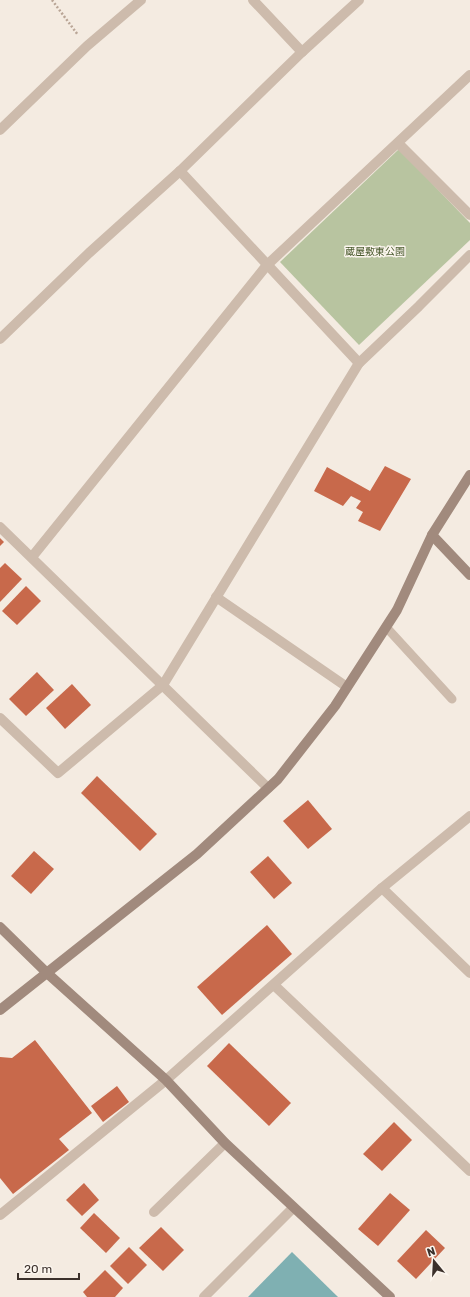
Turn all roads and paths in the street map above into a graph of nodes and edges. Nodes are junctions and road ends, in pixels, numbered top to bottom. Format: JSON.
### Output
{"nodes":[{"id":1,"x":52,"y":0,"type":"edge"},
{"id":2,"x":141,"y":0,"type":"edge"},
{"id":3,"x":253,"y":0,"type":"edge"},
{"id":4,"x":359,"y":0,"type":"edge"},
{"id":5,"x":87,"y":46,"type":"junction"},
{"id":6,"x":302,"y":52,"type":"junction"},
{"id":7,"x":470,"y":75,"type":"edge"},
{"id":8,"x":0,"y":130,"type":"edge"},
{"id":9,"x":398,"y":143,"type":"junction"},
{"id":10,"x":180,"y":171,"type":"junction"},
{"id":11,"x":470,"y":215,"type":"edge"},
{"id":12,"x":470,"y":255,"type":"edge"},
{"id":13,"x":267,"y":265,"type":"junction"},
{"id":14,"x":0,"y":339,"type":"edge"},
{"id":15,"x":359,"y":363,"type":"junction"},
{"id":16,"x":470,"y":475,"type":"edge"},
{"id":17,"x":0,"y":527,"type":"edge"},
{"id":18,"x":432,"y":535,"type":"junction"},
{"id":19,"x":32,"y":557,"type":"junction"},
{"id":20,"x":470,"y":575,"type":"edge"},
{"id":21,"x":216,"y":597,"type":"junction"},
{"id":22,"x":386,"y":627,"type":"junction"},
{"id":23,"x":163,"y":685,"type":"junction"},
{"id":24,"x":347,"y":687,"type":"junction"},
{"id":25,"x":452,"y":699,"type":"dead end"},
{"id":26,"x":0,"y":718,"type":"edge"},
{"id":27,"x":268,"y":788,"type":"junction"},
{"id":28,"x":470,"y":816,"type":"edge"},
{"id":29,"x":382,"y":888,"type":"junction"},
{"id":30,"x":0,"y":927,"type":"edge"},
{"id":31,"x":47,"y":973,"type":"junction"},
{"id":32,"x":470,"y":973,"type":"edge"},
{"id":33,"x":274,"y":985,"type":"junction"},
{"id":34,"x":0,"y":1010,"type":"edge"},
{"id":35,"x":166,"y":1080,"type":"junction"},
{"id":36,"x":225,"y":1144,"type":"junction"},
{"id":37,"x":470,"y":1171,"type":"edge"},
{"id":38,"x":293,"y":1208,"type":"junction"},
{"id":39,"x":154,"y":1212,"type":"dead end"},
{"id":40,"x":0,"y":1215,"type":"edge"},
{"id":41,"x":204,"y":1297,"type":"edge"},
{"id":42,"x":390,"y":1297,"type":"edge"}],
"edges":[{"from":1,"to":5,"type":"path"},
{"from":2,"to":5,"type":"street"},
{"from":3,"to":6,"type":"street"},
{"from":4,"to":6,"type":"street"},
{"from":5,"to":8,"type":"street"},
{"from":6,"to":10,"type":"street"},
{"from":7,"to":9,"type":"street"},
{"from":9,"to":11,"type":"street"},
{"from":9,"to":13,"type":"street"},
{"from":10,"to":13,"type":"street"},
{"from":10,"to":14,"type":"street"},
{"from":12,"to":15,"type":"street"},
{"from":13,"to":15,"type":"street"},
{"from":13,"to":19,"type":"street"},
{"from":15,"to":21,"type":"street"},
{"from":16,"to":18,"type":"street"},
{"from":17,"to":19,"type":"street"},
{"from":18,"to":20,"type":"street"},
{"from":18,"to":22,"type":"street"},
{"from":19,"to":23,"type":"street"},
{"from":21,"to":23,"type":"street"},
{"from":21,"to":24,"type":"street"},
{"from":22,"to":24,"type":"street"},
{"from":22,"to":25,"type":"lane"},
{"from":23,"to":26,"type":"street"},
{"from":23,"to":27,"type":"street"},
{"from":24,"to":27,"type":"street"},
{"from":27,"to":31,"type":"street"},
{"from":28,"to":29,"type":"street"},
{"from":29,"to":32,"type":"street"},
{"from":29,"to":33,"type":"street"},
{"from":30,"to":31,"type":"street"},
{"from":31,"to":34,"type":"street"},
{"from":31,"to":35,"type":"street"},
{"from":33,"to":35,"type":"street"},
{"from":33,"to":37,"type":"street"},
{"from":35,"to":36,"type":"street"},
{"from":35,"to":40,"type":"street"},
{"from":36,"to":38,"type":"street"},
{"from":36,"to":39,"type":"street"},
{"from":38,"to":41,"type":"street"},
{"from":38,"to":42,"type":"street"}]}
